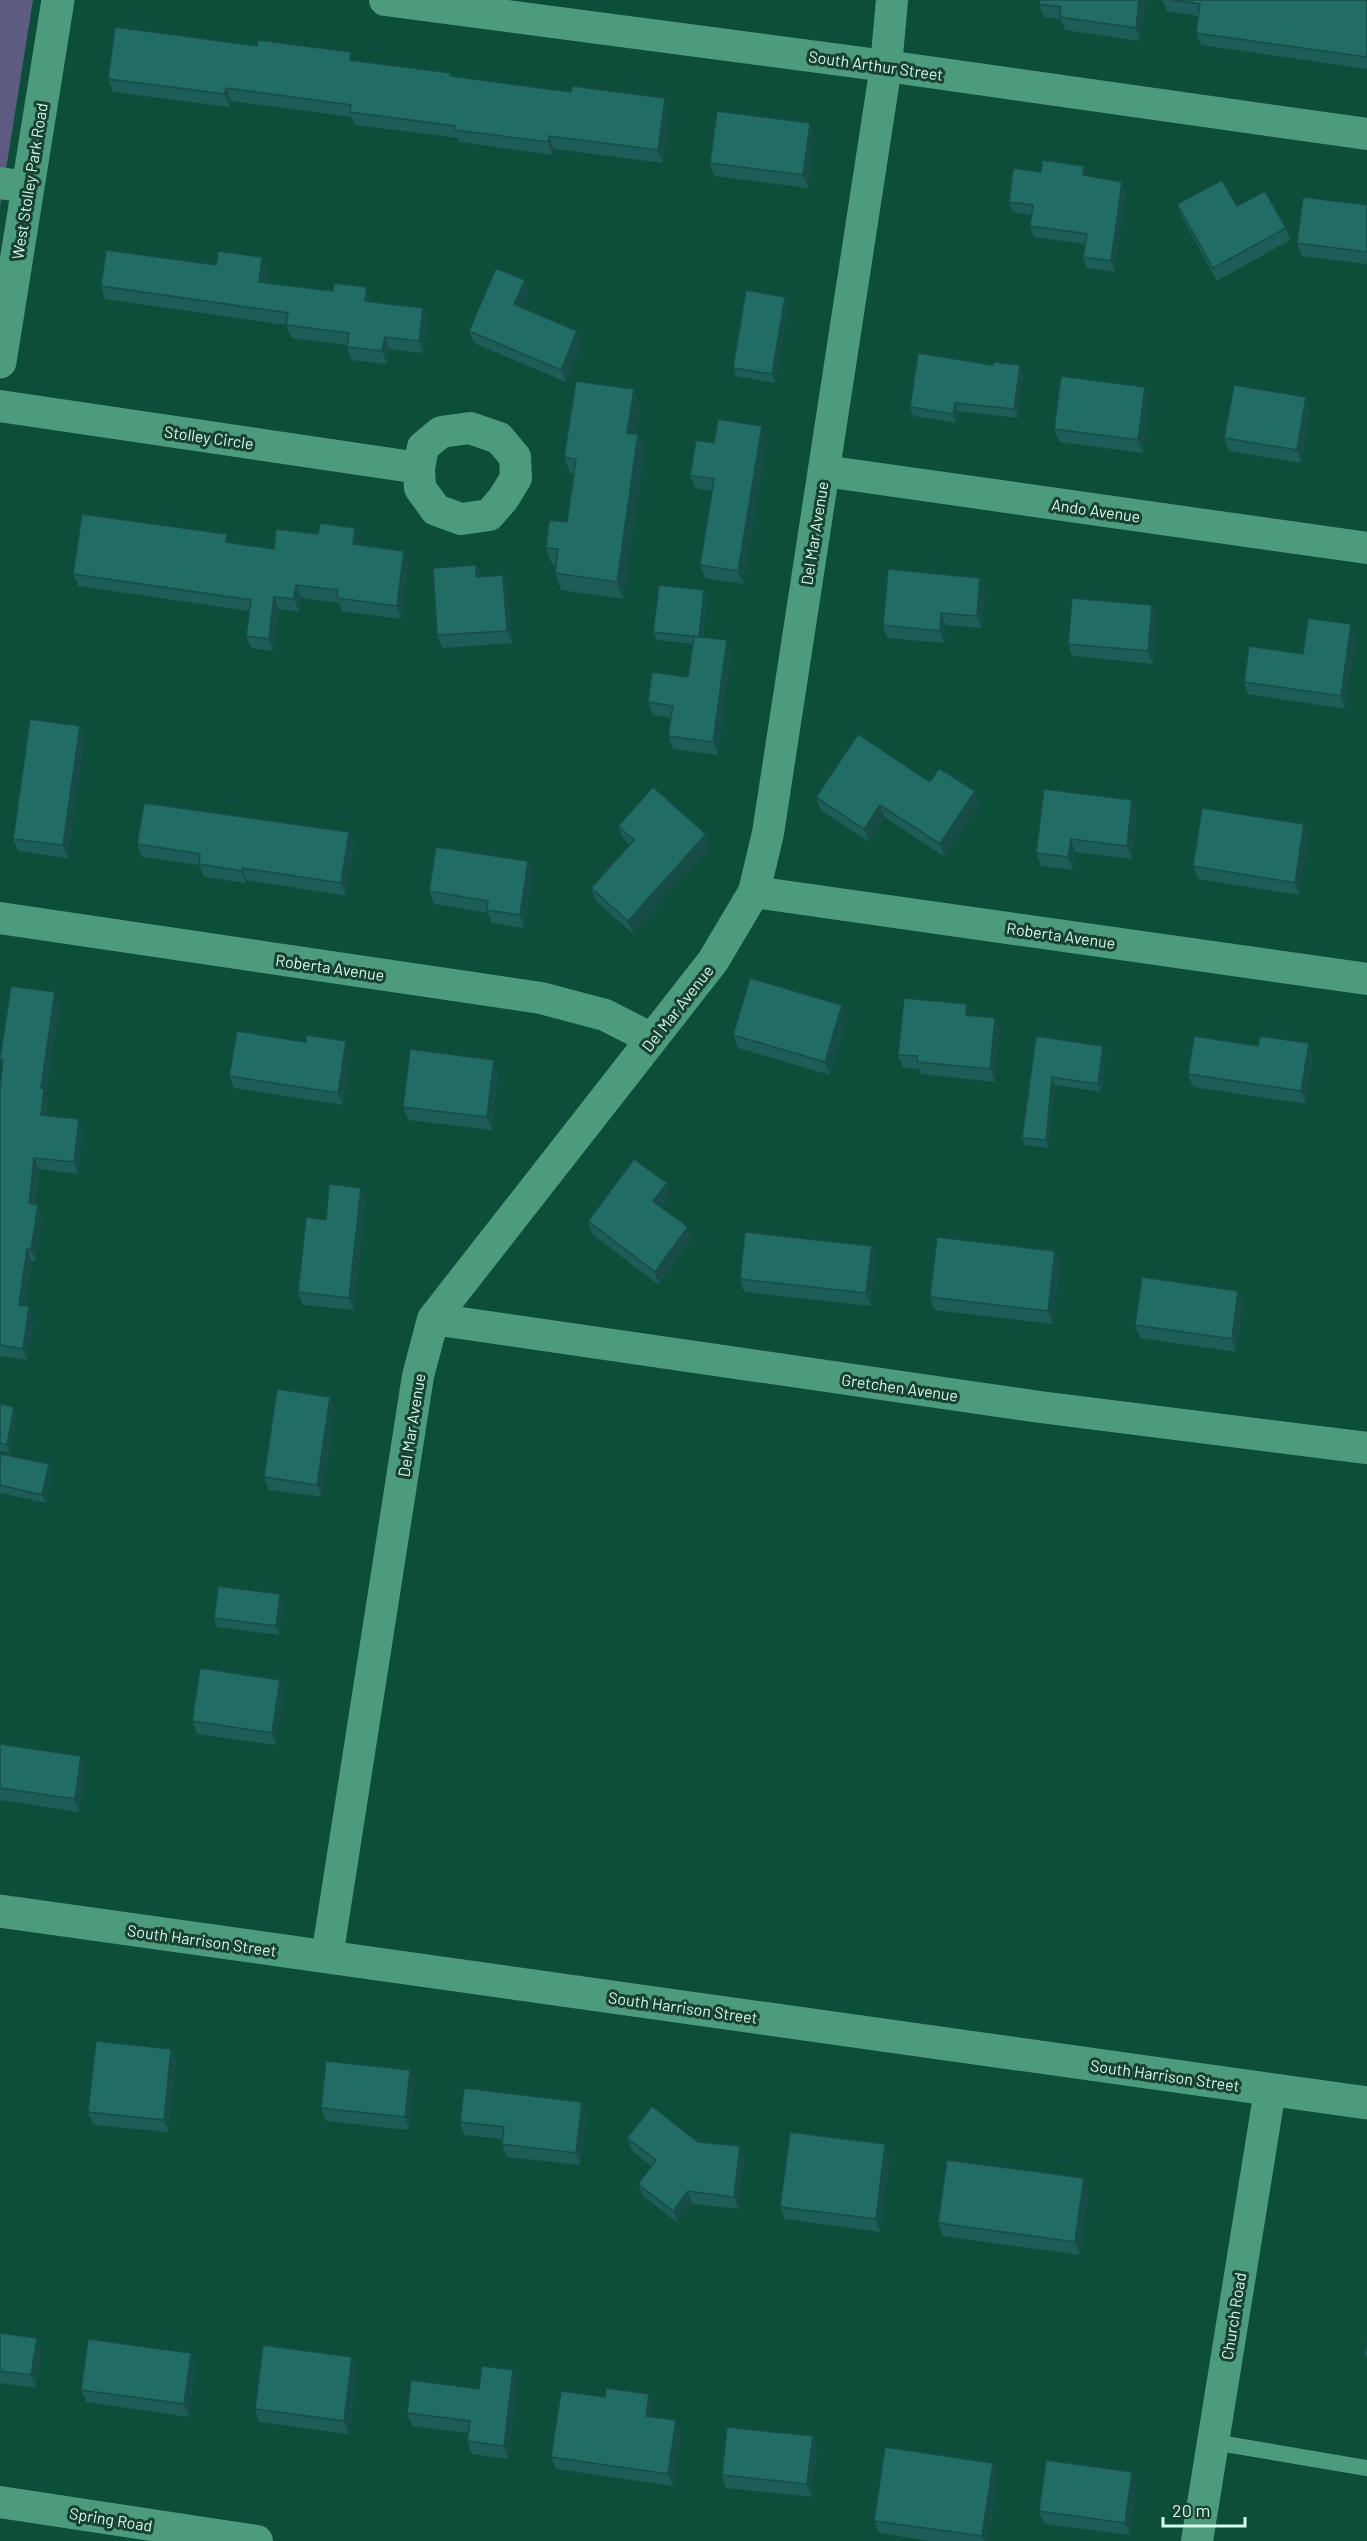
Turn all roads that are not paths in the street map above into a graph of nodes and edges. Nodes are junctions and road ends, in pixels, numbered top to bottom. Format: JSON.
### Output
{"nodes":[{"id":1,"x":58,"y":0,"type":"edge"},
{"id":2,"x":385,"y":0,"type":"edge"},
{"id":3,"x":892,"y":0,"type":"edge"},
{"id":4,"x":886,"y":66,"type":"junction"},
{"id":5,"x":1367,"y":134,"type":"edge"},
{"id":6,"x":14,"y":185,"type":"edge"},
{"id":7,"x":0,"y":362,"type":"edge"},
{"id":8,"x":0,"y":406,"type":"edge"},
{"id":9,"x":419,"y":468,"type":"dead end"},
{"id":10,"x":824,"y":471,"type":"junction"},
{"id":11,"x":1367,"y":548,"type":"edge"},
{"id":12,"x":754,"y":892,"type":"junction"},
{"id":13,"x":0,"y":918,"type":"edge"},
{"id":14,"x":1367,"y":979,"type":"edge"},
{"id":15,"x":652,"y":1039,"type":"junction"},
{"id":16,"x":433,"y":1319,"type":"junction"},
{"id":17,"x":1367,"y":1448,"type":"edge"},
{"id":18,"x":0,"y":1911,"type":"edge"},
{"id":19,"x":327,"y":1957,"type":"junction"},
{"id":20,"x":1270,"y":2090,"type":"junction"},
{"id":21,"x":1367,"y":2103,"type":"edge"},
{"id":22,"x":1213,"y":2442,"type":"junction"},
{"id":23,"x":1367,"y":2468,"type":"edge"},
{"id":24,"x":0,"y":2502,"type":"edge"},
{"id":25,"x":257,"y":2541,"type":"edge"},
{"id":26,"x":1197,"y":2541,"type":"edge"}],
"edges":[{"from":1,"to":6,"type":"main road","name":"West Stolley Park Road"},
{"from":2,"to":4,"type":"street","name":"South Arthur Street"},
{"from":3,"to":4,"type":"street","name":"Del Mar Avenue"},
{"from":4,"to":5,"type":"street","name":"South Arthur Street"},
{"from":4,"to":10,"type":"street","name":"Del Mar Avenue"},
{"from":6,"to":7,"type":"main road","name":"West Stolley Park Road"},
{"from":8,"to":9,"type":"street","name":"Stolley Circle"},
{"from":10,"to":11,"type":"street","name":"Ando Avenue"},
{"from":10,"to":12,"type":"street","name":"Del Mar Avenue"},
{"from":12,"to":14,"type":"street","name":"Roberta Avenue"},
{"from":12,"to":15,"type":"street","name":"Del Mar Avenue"},
{"from":13,"to":15,"type":"street","name":"Roberta Avenue"},
{"from":15,"to":16,"type":"street","name":"Del Mar Avenue"},
{"from":16,"to":17,"type":"street","name":"Gretchen Avenue"},
{"from":16,"to":19,"type":"street","name":"Del Mar Avenue"},
{"from":18,"to":19,"type":"main road","name":"South Harrison Street"},
{"from":19,"to":20,"type":"main road","name":"South Harrison Street"},
{"from":20,"to":21,"type":"main road","name":"South Harrison Street"},
{"from":20,"to":22,"type":"street","name":"Church Road"},
{"from":22,"to":23,"type":"lane"},
{"from":22,"to":26,"type":"street","name":"Church Road"},
{"from":24,"to":25,"type":"street","name":"Spring Road"}]}
